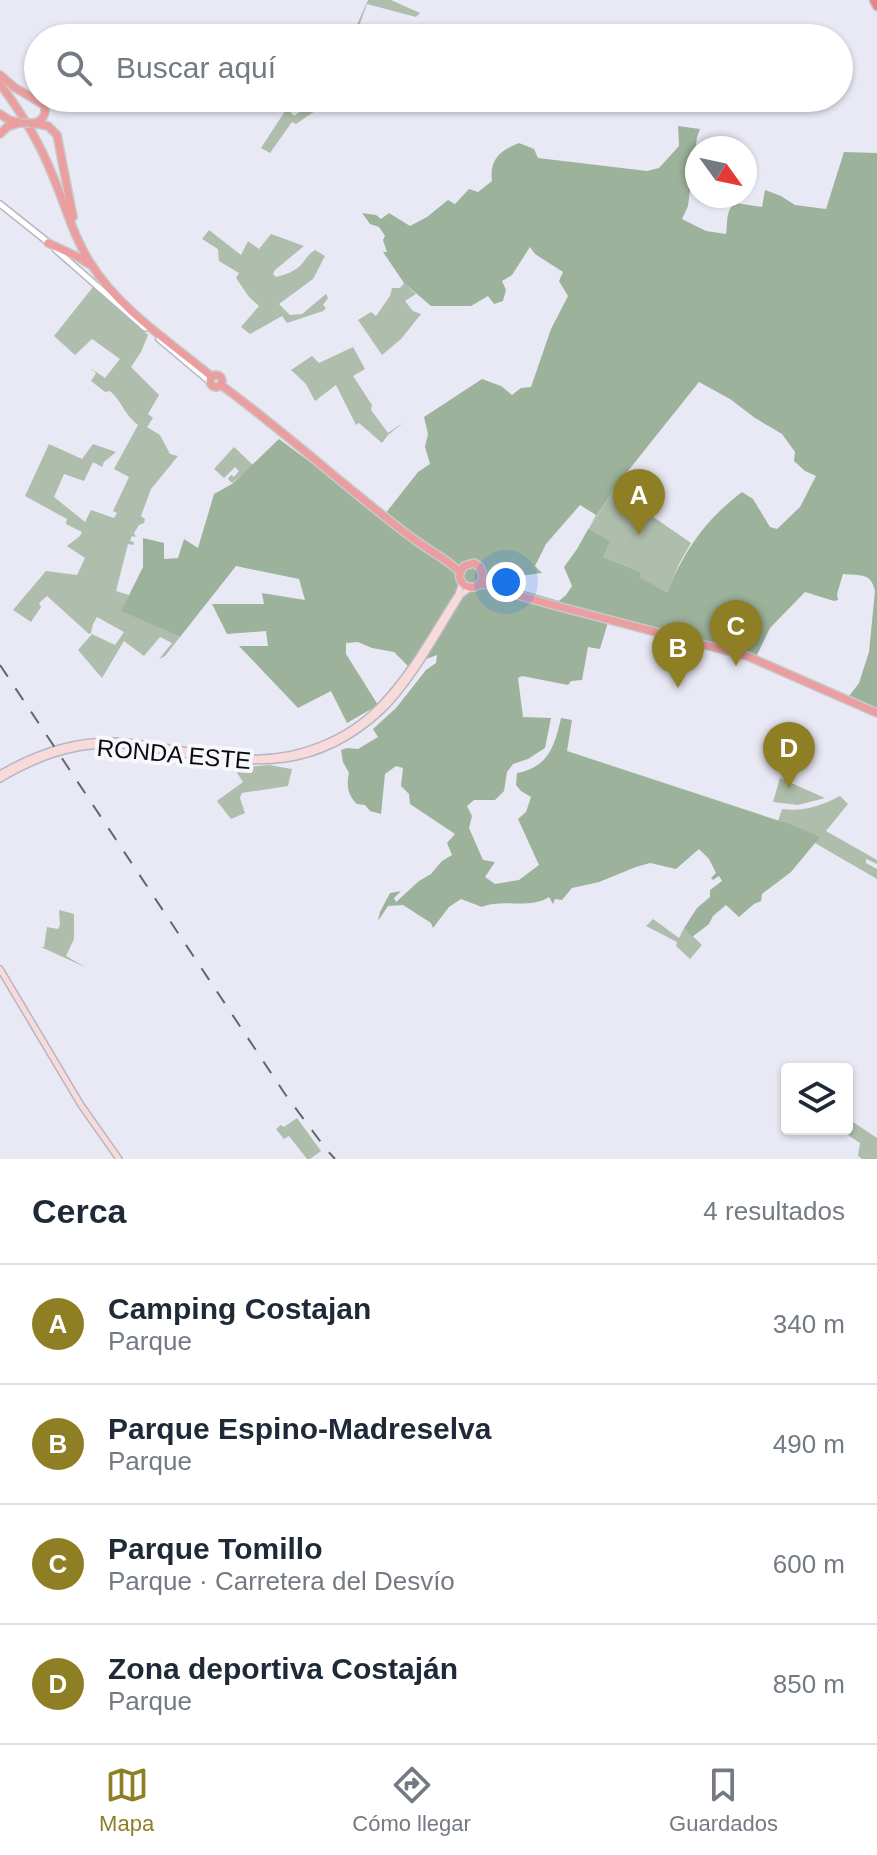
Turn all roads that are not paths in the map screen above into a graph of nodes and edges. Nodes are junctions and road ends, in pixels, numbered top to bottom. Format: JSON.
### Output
{"nodes":[{"id":1,"x":874,"y":0,"type":"edge"},
{"id":2,"x":877,"y":6,"type":"edge"},
{"id":3,"x":0,"y":75,"type":"edge"},
{"id":4,"x":0,"y":84,"type":"edge"},
{"id":5,"x":24,"y":93,"type":"edge"},
{"id":6,"x":45,"y":112,"type":"edge"},
{"id":7,"x":0,"y":117,"type":"edge"},
{"id":8,"x":19,"y":123,"type":"junction"},
{"id":9,"x":31,"y":123,"type":"junction"},
{"id":10,"x":0,"y":126,"type":"edge"},
{"id":11,"x":0,"y":134,"type":"edge"},
{"id":12,"x":0,"y":204,"type":"edge"},
{"id":13,"x":48,"y":243,"type":"junction"},
{"id":14,"x":96,"y":271,"type":"junction"},
{"id":15,"x":118,"y":302,"type":"junction"},
{"id":16,"x":462,"y":569,"type":"junction"},
{"id":17,"x":482,"y":580,"type":"junction"},
{"id":18,"x":462,"y":583,"type":"junction"},
{"id":19,"x":470,"y":587,"type":"junction"},
{"id":20,"x":877,"y":713,"type":"edge"},
{"id":21,"x":0,"y":777,"type":"edge"},
{"id":22,"x":0,"y":969,"type":"edge"},
{"id":23,"x":117,"y":1159,"type":"edge"}],
"edges":[{"from":1,"to":2,"type":"highway"},
{"from":3,"to":5,"type":"highway"},
{"from":4,"to":14,"type":"highway"},
{"from":6,"to":9,"type":"highway"},
{"from":7,"to":8,"type":"highway"},
{"from":7,"to":10,"type":"highway"},
{"from":8,"to":9,"type":"highway","bridge":true},
{"from":8,"to":11,"type":"highway"},
{"from":9,"to":14,"type":"highway"},
{"from":12,"to":13,"type":"street"},
{"from":13,"to":14,"type":"highway"},
{"from":13,"to":15,"type":"street"},
{"from":14,"to":15,"type":"highway"},
{"from":15,"to":16,"type":"highway"},
{"from":16,"to":17,"type":"highway"},
{"from":16,"to":18,"type":"highway"},
{"from":17,"to":19,"type":"highway"},
{"from":17,"to":20,"type":"highway"},
{"from":18,"to":19,"type":"highway"},
{"from":18,"to":21,"type":"main road","name":"RONDA ESTE"},
{"from":19,"to":21,"type":"main road","name":"RONDA ESTE"},
{"from":22,"to":23,"type":"main road"}]}
